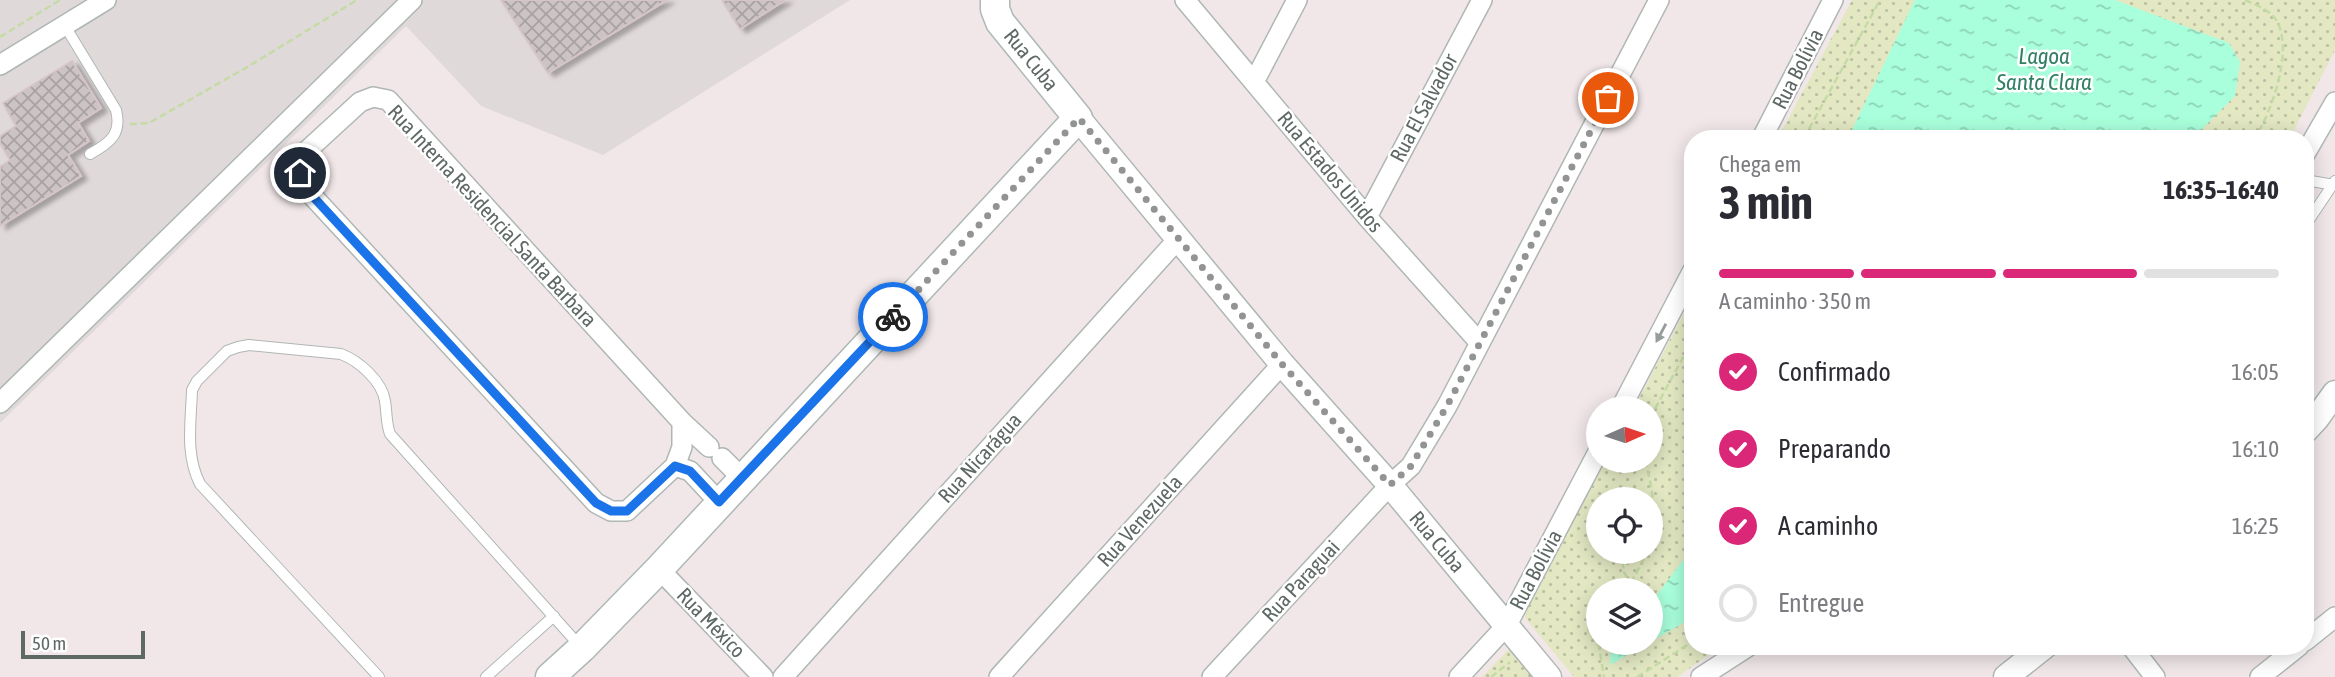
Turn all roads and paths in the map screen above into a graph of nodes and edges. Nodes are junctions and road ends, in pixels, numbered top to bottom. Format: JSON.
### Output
{"nodes":[{"id":1,"x":60,"y":0,"type":"edge"},
{"id":2,"x":106,"y":0,"type":"edge"},
{"id":3,"x":357,"y":0,"type":"edge"},
{"id":4,"x":412,"y":0,"type":"edge"},
{"id":5,"x":1185,"y":0,"type":"edge"},
{"id":6,"x":1297,"y":0,"type":"edge"},
{"id":7,"x":1482,"y":0,"type":"edge"},
{"id":8,"x":1659,"y":0,"type":"edge"},
{"id":9,"x":1833,"y":0,"type":"edge"},
{"id":10,"x":1880,"y":0,"type":"edge"},
{"id":11,"x":2245,"y":0,"type":"edge"},
{"id":12,"x":998,"y":11,"type":"edge"},
{"id":13,"x":65,"y":26,"type":"junction"},
{"id":14,"x":0,"y":37,"type":"edge"},
{"id":15,"x":0,"y":65,"type":"edge"},
{"id":16,"x":1254,"y":82,"type":"junction"},
{"id":17,"x":2335,"y":102,"type":"edge"},
{"id":18,"x":1079,"y":118,"type":"junction"},
{"id":19,"x":119,"y":125,"type":"junction"},
{"id":20,"x":1766,"y":130,"type":"edge"},
{"id":21,"x":1808,"y":130,"type":"edge"},
{"id":22,"x":2259,"y":130,"type":"edge"},
{"id":23,"x":2314,"y":138,"type":"edge"},
{"id":24,"x":90,"y":154,"type":"dead end"},
{"id":25,"x":2314,"y":181,"type":"edge"},
{"id":26,"x":2334,"y":183,"type":"edge"},
{"id":27,"x":2314,"y":213,"type":"edge"},
{"id":28,"x":1367,"y":217,"type":"junction"},
{"id":29,"x":1178,"y":239,"type":"junction"},
{"id":30,"x":1684,"y":287,"type":"edge"},
{"id":31,"x":1479,"y":342,"type":"junction"},
{"id":32,"x":1684,"y":356,"type":"edge"},
{"id":33,"x":1282,"y":364,"type":"junction"},
{"id":34,"x":2335,"y":393,"type":"edge"},
{"id":35,"x":1627,"y":396,"type":"edge"},
{"id":36,"x":1662,"y":396,"type":"edge"},
{"id":37,"x":0,"y":403,"type":"edge"},
{"id":38,"x":2314,"y":421,"type":"edge"},
{"id":39,"x":682,"y":422,"type":"junction"},
{"id":40,"x":675,"y":466,"type":"junction"},
{"id":41,"x":1587,"y":473,"type":"edge"},
{"id":42,"x":743,"y":479,"type":"junction"},
{"id":43,"x":1390,"y":485,"type":"junction"},
{"id":44,"x":719,"y":502,"type":"junction"},
{"id":45,"x":659,"y":569,"type":"junction"},
{"id":46,"x":554,"y":616,"type":"junction"},
{"id":47,"x":2335,"y":617,"type":"edge"},
{"id":48,"x":1507,"y":625,"type":"junction"},
{"id":49,"x":2314,"y":634,"type":"edge"},
{"id":50,"x":1684,"y":647,"type":"edge"},
{"id":51,"x":582,"y":648,"type":"junction"},
{"id":52,"x":1600,"y":655,"type":"edge"},
{"id":53,"x":1735,"y":655,"type":"edge"},
{"id":54,"x":2034,"y":655,"type":"edge"},
{"id":55,"x":2138,"y":655,"type":"edge"},
{"id":56,"x":2288,"y":655,"type":"edge"},
{"id":57,"x":1512,"y":662,"type":"dead end"},
{"id":58,"x":379,"y":677,"type":"edge"},
{"id":59,"x":486,"y":677,"type":"edge"},
{"id":60,"x":550,"y":677,"type":"edge"},
{"id":61,"x":763,"y":677,"type":"edge"},
{"id":62,"x":783,"y":677,"type":"edge"},
{"id":63,"x":999,"y":677,"type":"edge"},
{"id":64,"x":1212,"y":677,"type":"edge"},
{"id":65,"x":1460,"y":677,"type":"edge"},
{"id":66,"x":1490,"y":677,"type":"edge"},
{"id":67,"x":1549,"y":677,"type":"edge"},
{"id":68,"x":1604,"y":677,"type":"edge"},
{"id":69,"x":1637,"y":677,"type":"edge"},
{"id":70,"x":1701,"y":677,"type":"edge"},
{"id":71,"x":2006,"y":677,"type":"edge"},
{"id":72,"x":2154,"y":677,"type":"edge"},
{"id":73,"x":2260,"y":677,"type":"edge"}],
"edges":[{"from":1,"to":14,"type":"path"},
{"from":2,"to":13,"type":"street"},
{"from":3,"to":19,"type":"path"},
{"from":4,"to":37,"type":"street"},
{"from":5,"to":16,"type":"street","name":"Rua Estados Unidos"},
{"from":6,"to":16,"type":"street"},
{"from":7,"to":28,"type":"street","name":"Rua El Salvador"},
{"from":8,"to":31,"type":"street","name":"Rua Paraguai"},
{"from":9,"to":20,"type":"street","name":"Rua Bolívia"},
{"from":10,"to":21,"type":"path"},
{"from":11,"to":22,"type":"path"},
{"from":12,"to":18,"type":"main road","name":"Rua Cuba"},
{"from":13,"to":15,"type":"street"},
{"from":13,"to":19,"type":"lane"},
{"from":16,"to":28,"type":"street","name":"Rua Estados Unidos"},
{"from":17,"to":23,"type":"street"},
{"from":18,"to":29,"type":"street","name":"Rua Cuba"},
{"from":18,"to":42,"type":"main road"},
{"from":19,"to":24,"type":"lane"},
{"from":25,"to":26,"type":"lane"},
{"from":26,"to":27,"type":"lane"},
{"from":28,"to":31,"type":"street","name":"Rua Estados Unidos"},
{"from":29,"to":33,"type":"street","name":"Rua Cuba"},
{"from":29,"to":62,"type":"street","name":"Rua Nicarágua"},
{"from":30,"to":35,"type":"street","one_way":true},
{"from":31,"to":43,"type":"street","name":"Rua Paraguai"},
{"from":32,"to":36,"type":"path"},
{"from":33,"to":43,"type":"street","name":"Rua Cuba"},
{"from":33,"to":63,"type":"street","name":"Rua Venezuela"},
{"from":34,"to":38,"type":"street"},
{"from":39,"to":40,"type":"street"},
{"from":39,"to":40,"type":"street","name":"Rua Interna Residencial Santa Barbara"},
{"from":39,"to":42,"type":"street","name":"Rua Interna Residencial Santa Barbara"},
{"from":40,"to":44,"type":"street"},
{"from":41,"to":48,"type":"street","name":"Rua Bolívia"},
{"from":42,"to":44,"type":"main road"},
{"from":43,"to":48,"type":"street","name":"Rua Cuba"},
{"from":43,"to":64,"type":"street","name":"Rua Paraguai"},
{"from":44,"to":45,"type":"main road"},
{"from":45,"to":51,"type":"main road"},
{"from":45,"to":61,"type":"street","name":"Rua México"},
{"from":46,"to":51,"type":"lane"},
{"from":46,"to":58,"type":"lane"},
{"from":46,"to":59,"type":"lane"},
{"from":47,"to":49,"type":"street"},
{"from":48,"to":65,"type":"street","name":"Rua Bolívia"},
{"from":48,"to":67,"type":"street","name":"Rua Cuba"},
{"from":50,"to":69,"type":"path"},
{"from":51,"to":60,"type":"main road"},
{"from":52,"to":68,"type":"path"},
{"from":53,"to":70,"type":"street"},
{"from":54,"to":71,"type":"street"},
{"from":55,"to":72,"type":"street"},
{"from":56,"to":73,"type":"street"},
{"from":57,"to":66,"type":"path"}]}
